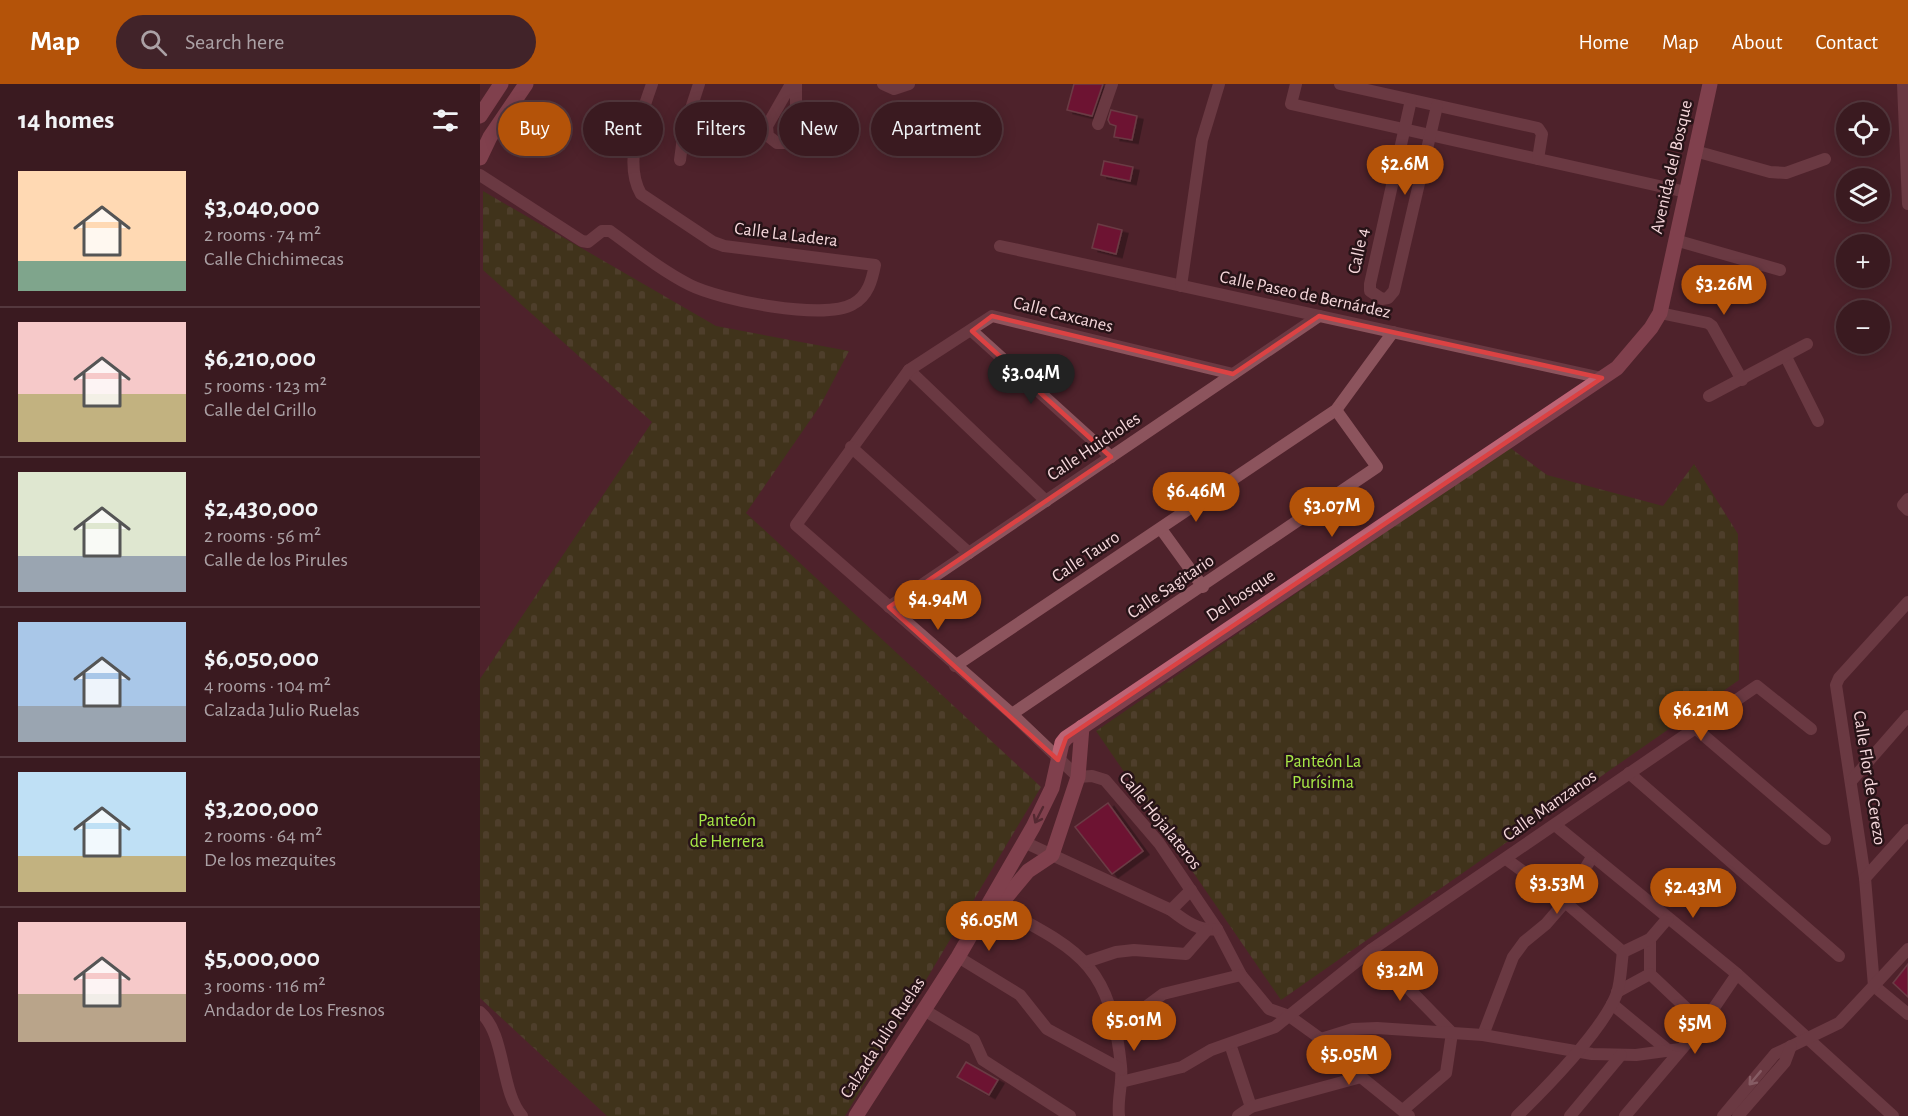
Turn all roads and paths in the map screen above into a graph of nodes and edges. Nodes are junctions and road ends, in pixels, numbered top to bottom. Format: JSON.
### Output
{"nodes":[{"id":1,"x":501,"y":84,"type":"edge"},
{"id":2,"x":526,"y":84,"type":"edge"},
{"id":3,"x":652,"y":84,"type":"edge"},
{"id":4,"x":699,"y":84,"type":"edge"},
{"id":5,"x":791,"y":84,"type":"edge"},
{"id":6,"x":796,"y":84,"type":"edge"},
{"id":7,"x":883,"y":84,"type":"edge"},
{"id":8,"x":909,"y":84,"type":"edge"},
{"id":9,"x":1112,"y":84,"type":"edge"},
{"id":10,"x":1219,"y":84,"type":"edge"},
{"id":11,"x":1296,"y":84,"type":"edge"},
{"id":12,"x":1340,"y":84,"type":"edge"},
{"id":13,"x":1710,"y":84,"type":"edge"},
{"id":14,"x":1903,"y":84,"type":"edge"},
{"id":15,"x":1411,"y":100,"type":"junction"},
{"id":16,"x":1437,"y":106,"type":"junction"},
{"id":17,"x":480,"y":116,"type":"edge"},
{"id":18,"x":1098,"y":124,"type":"dead end"},
{"id":19,"x":1405,"y":129,"type":"junction"},
{"id":20,"x":1430,"y":135,"type":"junction"},
{"id":21,"x":1695,"y":151,"type":"junction"},
{"id":22,"x":480,"y":158,"type":"edge"},
{"id":23,"x":1538,"y":159,"type":"junction"},
{"id":24,"x":1825,"y":159,"type":"dead end"},
{"id":25,"x":680,"y":160,"type":"dead end"},
{"id":26,"x":480,"y":175,"type":"edge"},
{"id":27,"x":1686,"y":192,"type":"junction"},
{"id":28,"x":1908,"y":204,"type":"edge"},
{"id":29,"x":1675,"y":240,"type":"junction"},
{"id":30,"x":1000,"y":246,"type":"dead end"},
{"id":31,"x":1780,"y":270,"type":"dead end"},
{"id":32,"x":1181,"y":286,"type":"junction"},
{"id":33,"x":1660,"y":313,"type":"junction"},
{"id":34,"x":1319,"y":316,"type":"junction"},
{"id":35,"x":972,"y":330,"type":"junction"},
{"id":36,"x":1393,"y":332,"type":"junction"},
{"id":37,"x":1808,"y":344,"type":"dead end"},
{"id":38,"x":1786,"y":357,"type":"junction"},
{"id":39,"x":909,"y":370,"type":"junction"},
{"id":40,"x":1233,"y":374,"type":"junction"},
{"id":41,"x":1602,"y":378,"type":"junction"},
{"id":42,"x":1742,"y":380,"type":"junction"},
{"id":43,"x":1709,"y":396,"type":"dead end"},
{"id":44,"x":1335,"y":410,"type":"junction"},
{"id":45,"x":1818,"y":420,"type":"dead end"},
{"id":46,"x":851,"y":447,"type":"junction"},
{"id":47,"x":1111,"y":457,"type":"junction"},
{"id":48,"x":1046,"y":501,"type":"junction"},
{"id":49,"x":796,"y":525,"type":"joint"},
{"id":50,"x":1161,"y":529,"type":"junction"},
{"id":51,"x":969,"y":553,"type":"junction"},
{"id":52,"x":1203,"y":587,"type":"junction"},
{"id":53,"x":1908,"y":602,"type":"edge"},
{"id":54,"x":890,"y":607,"type":"junction"},
{"id":55,"x":956,"y":666,"type":"junction"},
{"id":56,"x":1012,"y":714,"type":"junction"},
{"id":57,"x":1908,"y":716,"type":"edge"},
{"id":58,"x":1082,"y":727,"type":"junction"},
{"id":59,"x":1695,"y":728,"type":"junction"},
{"id":60,"x":1811,"y":729,"type":"dead end"},
{"id":61,"x":1058,"y":760,"type":"junction"},
{"id":62,"x":1629,"y":773,"type":"junction"},
{"id":63,"x":1078,"y":777,"type":"junction"},
{"id":64,"x":1852,"y":780,"type":"junction"},
{"id":65,"x":1555,"y":825,"type":"junction"},
{"id":66,"x":1908,"y":830,"type":"edge"},
{"id":67,"x":1826,"y":839,"type":"dead end"},
{"id":68,"x":1024,"y":842,"type":"junction"},
{"id":69,"x":1052,"y":855,"type":"junction"},
{"id":70,"x":1592,"y":857,"type":"junction"},
{"id":71,"x":1506,"y":859,"type":"junction"},
{"id":72,"x":1865,"y":878,"type":"junction"},
{"id":73,"x":1191,"y":890,"type":"junction"},
{"id":74,"x":1565,"y":902,"type":"junction"},
{"id":75,"x":993,"y":904,"type":"junction"},
{"id":76,"x":1171,"y":910,"type":"junction"},
{"id":77,"x":1668,"y":918,"type":"junction"},
{"id":78,"x":1212,"y":930,"type":"junction"},
{"id":79,"x":1650,"y":939,"type":"junction"},
{"id":80,"x":1908,"y":949,"type":"edge"},
{"id":81,"x":1371,"y":950,"type":"junction"},
{"id":82,"x":1623,"y":952,"type":"junction"},
{"id":83,"x":1839,"y":956,"type":"dead end"},
{"id":84,"x":961,"y":959,"type":"junction"},
{"id":85,"x":1086,"y":962,"type":"junction"},
{"id":86,"x":1650,"y":974,"type":"junction"},
{"id":87,"x":1737,"y":974,"type":"junction"},
{"id":88,"x":1241,"y":975,"type":"junction"},
{"id":89,"x":1874,"y":986,"type":"junction"},
{"id":90,"x":1617,"y":992,"type":"junction"},
{"id":91,"x":1612,"y":1004,"type":"junction"},
{"id":92,"x":480,"y":1012,"type":"edge"},
{"id":93,"x":927,"y":1012,"type":"junction"},
{"id":94,"x":1908,"y":1014,"type":"edge"},
{"id":95,"x":1289,"y":1016,"type":"junction"},
{"id":96,"x":1114,"y":1017,"type":"junction"},
{"id":97,"x":1703,"y":1024,"type":"junction"},
{"id":98,"x":1452,"y":1033,"type":"junction"},
{"id":99,"x":1483,"y":1035,"type":"junction"},
{"id":100,"x":1809,"y":1038,"type":"junction"},
{"id":101,"x":1321,"y":1039,"type":"junction"},
{"id":102,"x":1230,"y":1044,"type":"junction"},
{"id":103,"x":1674,"y":1050,"type":"junction"},
{"id":104,"x":1576,"y":1052,"type":"junction"},
{"id":105,"x":1621,"y":1055,"type":"junction"},
{"id":106,"x":1121,"y":1075,"type":"junction"},
{"id":107,"x":1361,"y":1077,"type":"junction"},
{"id":108,"x":1251,"y":1107,"type":"junction"},
{"id":109,"x":1406,"y":1113,"type":"edge"},
{"id":110,"x":863,"y":1115,"type":"edge"},
{"id":111,"x":1730,"y":1115,"type":"edge"},
{"id":112,"x":522,"y":1116,"type":"edge"},
{"id":113,"x":1070,"y":1116,"type":"edge"},
{"id":114,"x":1119,"y":1116,"type":"edge"},
{"id":115,"x":1238,"y":1116,"type":"edge"},
{"id":116,"x":1517,"y":1116,"type":"edge"},
{"id":117,"x":1570,"y":1116,"type":"edge"},
{"id":118,"x":1625,"y":1116,"type":"edge"},
{"id":119,"x":1893,"y":1116,"type":"edge"}],
"edges":[{"from":1,"to":17,"type":"main road"},
{"from":2,"to":22,"type":"main road"},
{"from":3,"to":26,"type":"street","name":"Calle La Ladera"},
{"from":4,"to":25,"type":"street"},
{"from":5,"to":6,"type":"street"},
{"from":7,"to":8,"type":"street"},
{"from":9,"to":18,"type":"street"},
{"from":10,"to":32,"type":"street"},
{"from":11,"to":19,"type":"street"},
{"from":12,"to":15,"type":"street"},
{"from":13,"to":21,"type":"main road","name":"Avenida del Bosque"},
{"from":14,"to":28,"type":"street"},
{"from":15,"to":16,"type":"street"},
{"from":15,"to":19,"type":"street","name":"Calle 4"},
{"from":16,"to":20,"type":"street"},
{"from":16,"to":23,"type":"street"},
{"from":19,"to":20,"type":"street"},
{"from":19,"to":20,"type":"street","name":"Calle 4"},
{"from":20,"to":23,"type":"street"},
{"from":21,"to":24,"type":"street"},
{"from":21,"to":27,"type":"main road","name":"Avenida del Bosque"},
{"from":23,"to":27,"type":"street"},
{"from":27,"to":29,"type":"main road","name":"Avenida del Bosque"},
{"from":29,"to":31,"type":"street"},
{"from":29,"to":33,"type":"main road","name":"Avenida del Bosque"},
{"from":30,"to":32,"type":"street","name":"Calle Paseo de Bernárdez"},
{"from":32,"to":34,"type":"street","name":"Calle Paseo de Bernárdez"},
{"from":33,"to":41,"type":"main road","name":"Avenida del Bosque"},
{"from":33,"to":42,"type":"street"},
{"from":34,"to":36,"type":"street","name":"Calle Paseo de Bernárdez"},
{"from":34,"to":40,"type":"street","name":"Calle Huicholes"},
{"from":35,"to":39,"type":"street","name":"Calle Caxcanes"},
{"from":35,"to":40,"type":"street","name":"Calle Caxcanes"},
{"from":35,"to":47,"type":"street"},
{"from":36,"to":41,"type":"street","name":"Calle Paseo de Bernárdez"},
{"from":36,"to":44,"type":"street","name":"Calle Tauro"},
{"from":37,"to":38,"type":"street"},
{"from":38,"to":42,"type":"street"},
{"from":38,"to":45,"type":"street"},
{"from":39,"to":46,"type":"street","name":"Calle Caxcanes"},
{"from":39,"to":48,"type":"street"},
{"from":40,"to":47,"type":"street","name":"Calle Huicholes"},
{"from":41,"to":58,"type":"main road","name":"Del bosque"},
{"from":42,"to":43,"type":"street"},
{"from":44,"to":50,"type":"street","name":"Calle Tauro"},
{"from":44,"to":52,"type":"street","name":"Calle Sagitario"},
{"from":46,"to":49,"type":"street","name":"Calle Caxcanes"},
{"from":46,"to":51,"type":"street"},
{"from":47,"to":48,"type":"street","name":"Calle Huicholes"},
{"from":48,"to":51,"type":"street","name":"Calle Huicholes"},
{"from":49,"to":54,"type":"street","name":"Calle Hojalateros"},
{"from":50,"to":52,"type":"street"},
{"from":50,"to":55,"type":"street","name":"Calle Tauro"},
{"from":51,"to":54,"type":"street","name":"Calle Huicholes"},
{"from":52,"to":56,"type":"street","name":"Calle Sagitario"},
{"from":53,"to":64,"type":"street","name":"Calle Flor de Cerezo"},
{"from":54,"to":55,"type":"street","name":"Calle Hojalateros"},
{"from":55,"to":56,"type":"street","name":"Calle Hojalateros"},
{"from":56,"to":61,"type":"street","name":"Calle Hojalateros"},
{"from":57,"to":64,"type":"street"},
{"from":58,"to":61,"type":"main road","name":"Del bosque"},
{"from":58,"to":63,"type":"main road"},
{"from":59,"to":60,"type":"street","name":"Calle Manzanos"},
{"from":59,"to":62,"type":"street","name":"Calle Manzanos"},
{"from":59,"to":67,"type":"street"},
{"from":61,"to":63,"type":"street","name":"Calle Hojalateros"},
{"from":61,"to":68,"type":"main road","name":"Calzada Julio Ruelas","one_way":true},
{"from":62,"to":65,"type":"street","name":"Calle Manzanos"},
{"from":62,"to":83,"type":"street"},
{"from":63,"to":69,"type":"main road"},
{"from":63,"to":73,"type":"street","name":"Calle Hojalateros"},
{"from":64,"to":72,"type":"street","name":"Calle Flor de Cerezo"},
{"from":65,"to":70,"type":"street"},
{"from":65,"to":71,"type":"street","name":"Calle Manzanos"},
{"from":66,"to":72,"type":"street"},
{"from":68,"to":69,"type":"street"},
{"from":68,"to":75,"type":"main road","name":"Calzada Julio Ruelas"},
{"from":69,"to":75,"type":"main road","name":"Calzada Julio Ruelas"},
{"from":69,"to":76,"type":"street"},
{"from":70,"to":74,"type":"street"},
{"from":70,"to":77,"type":"street"},
{"from":71,"to":74,"type":"street"},
{"from":71,"to":81,"type":"street","name":"Calle Manzanos"},
{"from":72,"to":89,"type":"street","name":"Calle Flor de Cerezo"},
{"from":73,"to":76,"type":"street"},
{"from":73,"to":78,"type":"street","name":"Calle Hojalateros"},
{"from":74,"to":82,"type":"street"},
{"from":74,"to":99,"type":"street"},
{"from":75,"to":84,"type":"main road","name":"Calzada Julio Ruelas"},
{"from":75,"to":85,"type":"street"},
{"from":76,"to":78,"type":"street"},
{"from":77,"to":79,"type":"street"},
{"from":77,"to":87,"type":"street"},
{"from":78,"to":85,"type":"street"},
{"from":78,"to":88,"type":"street","name":"Calle Hojalateros"},
{"from":79,"to":82,"type":"street"},
{"from":79,"to":86,"type":"street"},
{"from":80,"to":89,"type":"street"},
{"from":81,"to":95,"type":"street","name":"Calle Manzanos"},
{"from":81,"to":98,"type":"street"},
{"from":82,"to":90,"type":"street"},
{"from":84,"to":93,"type":"main road","name":"Calzada Julio Ruelas"},
{"from":84,"to":106,"type":"street"},
{"from":85,"to":96,"type":"street"},
{"from":86,"to":90,"type":"street"},
{"from":86,"to":97,"type":"street"},
{"from":87,"to":97,"type":"street"},
{"from":87,"to":100,"type":"street"},
{"from":88,"to":95,"type":"street","name":"Calle Hojalateros"},
{"from":88,"to":96,"type":"street"},
{"from":89,"to":94,"type":"street"},
{"from":89,"to":100,"type":"street"},
{"from":90,"to":91,"type":"street"},
{"from":91,"to":103,"type":"street"},
{"from":91,"to":104,"type":"street"},
{"from":92,"to":112,"type":"street"},
{"from":93,"to":110,"type":"main road","name":"Calzada Julio Ruelas"},
{"from":93,"to":113,"type":"street"},
{"from":95,"to":101,"type":"street","name":"Calle Hojalateros"},
{"from":95,"to":102,"type":"street","name":"Calle Manzanos"},
{"from":96,"to":106,"type":"street"},
{"from":97,"to":103,"type":"street"},
{"from":98,"to":99,"type":"street"},
{"from":98,"to":101,"type":"street"},
{"from":98,"to":109,"type":"street"},
{"from":99,"to":104,"type":"street"},
{"from":100,"to":111,"type":"street"},
{"from":100,"to":119,"type":"street"},
{"from":101,"to":107,"type":"street","name":"Calle Hojalateros"},
{"from":102,"to":106,"type":"street","name":"Calle Manzanos"},
{"from":102,"to":108,"type":"street"},
{"from":103,"to":105,"type":"street"},
{"from":103,"to":118,"type":"street"},
{"from":104,"to":105,"type":"street"},
{"from":104,"to":116,"type":"street"},
{"from":105,"to":117,"type":"street"},
{"from":106,"to":114,"type":"street"},
{"from":107,"to":108,"type":"street"},
{"from":107,"to":109,"type":"street","name":"Calle Hojalateros"},
{"from":108,"to":115,"type":"street"}]}
